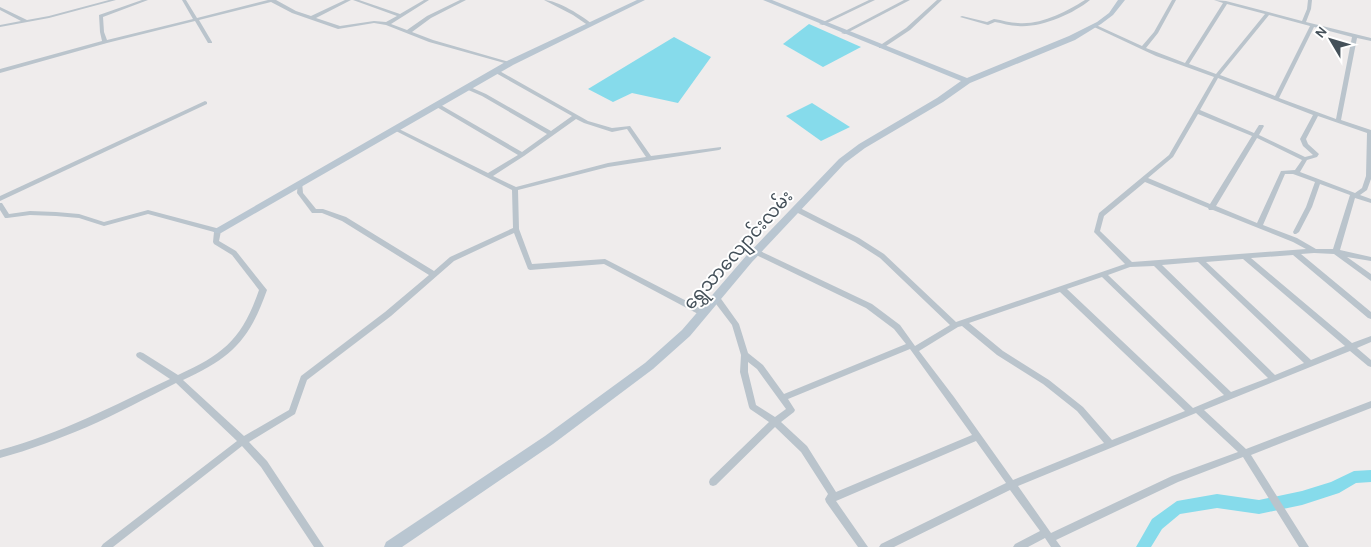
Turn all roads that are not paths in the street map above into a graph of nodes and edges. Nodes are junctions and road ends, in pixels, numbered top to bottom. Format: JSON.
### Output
{"nodes":[{"id":1,"x":114,"y":0,"type":"edge"},
{"id":2,"x":146,"y":0,"type":"edge"},
{"id":3,"x":184,"y":0,"type":"edge"},
{"id":4,"x":272,"y":0,"type":"edge"},
{"id":5,"x":349,"y":0,"type":"edge"},
{"id":6,"x":355,"y":0,"type":"edge"},
{"id":7,"x":424,"y":0,"type":"edge"},
{"id":8,"x":464,"y":0,"type":"edge"},
{"id":9,"x":546,"y":0,"type":"edge"},
{"id":10,"x":642,"y":0,"type":"edge"},
{"id":11,"x":766,"y":0,"type":"edge"},
{"id":12,"x":873,"y":0,"type":"edge"},
{"id":13,"x":908,"y":0,"type":"edge"},
{"id":14,"x":940,"y":0,"type":"edge"},
{"id":15,"x":1088,"y":0,"type":"edge"},
{"id":16,"x":1122,"y":0,"type":"edge"},
{"id":17,"x":1174,"y":0,"type":"edge"},
{"id":18,"x":1216,"y":0,"type":"edge"},
{"id":19,"x":1310,"y":0,"type":"edge"},
{"id":20,"x":1226,"y":2,"type":"junction"},
{"id":21,"x":0,"y":8,"type":"edge"},
{"id":22,"x":1268,"y":13,"type":"junction"},
{"id":23,"x":401,"y":16,"type":"junction"},
{"id":24,"x":962,"y":17,"type":"dead end"},
{"id":25,"x":312,"y":18,"type":"junction"},
{"id":26,"x":195,"y":20,"type":"junction"},
{"id":27,"x":26,"y":21,"type":"junction"},
{"id":28,"x":1304,"y":22,"type":"junction"},
{"id":29,"x":387,"y":24,"type":"junction"},
{"id":30,"x":591,"y":24,"type":"junction"},
{"id":31,"x":821,"y":24,"type":"junction"},
{"id":32,"x":1313,"y":25,"type":"junction"},
{"id":33,"x":0,"y":26,"type":"edge"},
{"id":34,"x":1094,"y":26,"type":"junction"},
{"id":35,"x":408,"y":32,"type":"junction"},
{"id":36,"x":843,"y":33,"type":"junction"},
{"id":37,"x":1355,"y":36,"type":"junction"},
{"id":38,"x":1371,"y":40,"type":"edge"},
{"id":39,"x":106,"y":42,"type":"junction"},
{"id":40,"x":210,"y":42,"type":"dead end"},
{"id":41,"x":881,"y":47,"type":"junction"},
{"id":42,"x":1143,"y":48,"type":"junction"},
{"id":43,"x":510,"y":63,"type":"junction"},
{"id":44,"x":1186,"y":65,"type":"junction"},
{"id":45,"x":0,"y":71,"type":"edge"},
{"id":46,"x":496,"y":72,"type":"junction"},
{"id":47,"x":1217,"y":76,"type":"junction"},
{"id":48,"x":967,"y":81,"type":"junction"},
{"id":49,"x":468,"y":88,"type":"junction"},
{"id":50,"x":1276,"y":99,"type":"junction"},
{"id":51,"x":205,"y":103,"type":"dead end"},
{"id":52,"x":437,"y":105,"type":"junction"},
{"id":53,"x":1197,"y":111,"type":"junction"},
{"id":54,"x":1316,"y":114,"type":"junction"},
{"id":55,"x":576,"y":116,"type":"junction"},
{"id":56,"x":1338,"y":122,"type":"junction"},
{"id":57,"x":1261,"y":126,"type":"dead end"},
{"id":58,"x":395,"y":129,"type":"junction"},
{"id":59,"x":1370,"y":132,"type":"edge"},
{"id":60,"x":551,"y":134,"type":"junction"},
{"id":61,"x":1256,"y":135,"type":"junction"},
{"id":62,"x":719,"y":148,"type":"dead end"},
{"id":63,"x":522,"y":155,"type":"junction"},
{"id":64,"x":650,"y":159,"type":"junction"},
{"id":65,"x":1305,"y":159,"type":"junction"},
{"id":66,"x":1294,"y":172,"type":"junction"},
{"id":67,"x":488,"y":176,"type":"junction"},
{"id":68,"x":1144,"y":179,"type":"junction"},
{"id":69,"x":1318,"y":182,"type":"junction"},
{"id":70,"x":300,"y":183,"type":"junction"},
{"id":71,"x":515,"y":190,"type":"junction"},
{"id":72,"x":1355,"y":196,"type":"junction"},
{"id":73,"x":0,"y":200,"type":"edge"},
{"id":74,"x":1371,"y":201,"type":"edge"},
{"id":75,"x":0,"y":205,"type":"edge"},
{"id":76,"x":1211,"y":208,"type":"junction"},
{"id":77,"x":796,"y":209,"type":"junction"},
{"id":78,"x":1259,"y":226,"type":"junction"},
{"id":79,"x":516,"y":229,"type":"junction"},
{"id":80,"x":218,"y":231,"type":"junction"},
{"id":81,"x":1296,"y":232,"type":"dead end"},
{"id":82,"x":1314,"y":251,"type":"junction"},
{"id":83,"x":756,"y":252,"type":"junction"},
{"id":84,"x":1294,"y":252,"type":"junction"},
{"id":85,"x":1336,"y":252,"type":"junction"},
{"id":86,"x":1244,"y":256,"type":"junction"},
{"id":87,"x":1371,"y":259,"type":"edge"},
{"id":88,"x":1199,"y":260,"type":"junction"},
{"id":89,"x":1156,"y":263,"type":"junction"},
{"id":90,"x":1130,"y":265,"type":"junction"},
{"id":91,"x":433,"y":274,"type":"junction"},
{"id":92,"x":1103,"y":274,"type":"junction"},
{"id":93,"x":1371,"y":278,"type":"edge"},
{"id":94,"x":1062,"y":288,"type":"junction"},
{"id":95,"x":716,"y":298,"type":"junction"},
{"id":96,"x":703,"y":313,"type":"junction"},
{"id":97,"x":1371,"y":316,"type":"edge"},
{"id":98,"x":959,"y":324,"type":"junction"},
{"id":99,"x":1371,"y":340,"type":"edge"},
{"id":100,"x":912,"y":348,"type":"junction"},
{"id":101,"x":1351,"y":348,"type":"junction"},
{"id":102,"x":745,"y":354,"type":"junction"},
{"id":103,"x":140,"y":355,"type":"dead end"},
{"id":104,"x":1310,"y":364,"type":"junction"},
{"id":105,"x":1371,"y":364,"type":"edge"},
{"id":106,"x":177,"y":379,"type":"junction"},
{"id":107,"x":1274,"y":379,"type":"junction"},
{"id":108,"x":1230,"y":396,"type":"junction"},
{"id":109,"x":784,"y":397,"type":"junction"},
{"id":110,"x":1371,"y":404,"type":"edge"},
{"id":111,"x":1194,"y":410,"type":"junction"},
{"id":112,"x":775,"y":422,"type":"junction"},
{"id":113,"x":977,"y":437,"type":"junction"},
{"id":114,"x":243,"y":441,"type":"junction"},
{"id":115,"x":1110,"y":444,"type":"junction"},
{"id":116,"x":1245,"y":453,"type":"junction"},
{"id":117,"x":0,"y":454,"type":"edge"},
{"id":118,"x":713,"y":482,"type":"dead end"},
{"id":119,"x":1011,"y":485,"type":"junction"},
{"id":120,"x":829,"y":499,"type":"junction"},
{"id":121,"x":1048,"y":536,"type":"junction"},
{"id":122,"x":106,"y":547,"type":"edge"},
{"id":123,"x":319,"y":547,"type":"edge"},
{"id":124,"x":391,"y":547,"type":"edge"},
{"id":125,"x":863,"y":547,"type":"edge"},
{"id":126,"x":884,"y":547,"type":"edge"},
{"id":127,"x":1018,"y":547,"type":"edge"},
{"id":128,"x":1056,"y":547,"type":"edge"},
{"id":129,"x":1304,"y":547,"type":"edge"}],
"edges":[{"from":1,"to":27,"type":"street"},
{"from":2,"to":39,"type":"street"},
{"from":3,"to":26,"type":"street"},
{"from":4,"to":25,"type":"street"},
{"from":4,"to":26,"type":"street"},
{"from":5,"to":25,"type":"street"},
{"from":6,"to":23,"type":"street"},
{"from":7,"to":23,"type":"street"},
{"from":8,"to":35,"type":"street"},
{"from":9,"to":30,"type":"street"},
{"from":10,"to":30,"type":"street"},
{"from":11,"to":31,"type":"street"},
{"from":12,"to":31,"type":"street"},
{"from":13,"to":36,"type":"street"},
{"from":14,"to":41,"type":"street"},
{"from":15,"to":24,"type":"street"},
{"from":16,"to":34,"type":"street","name":"ရွှေသာလျောင်းလမ်း"},
{"from":17,"to":42,"type":"street"},
{"from":18,"to":20,"type":"street"},
{"from":19,"to":28,"type":"street"},
{"from":20,"to":22,"type":"street"},
{"from":20,"to":44,"type":"street"},
{"from":21,"to":27,"type":"street"},
{"from":22,"to":28,"type":"street"},
{"from":22,"to":47,"type":"street"},
{"from":23,"to":29,"type":"street"},
{"from":25,"to":29,"type":"street"},
{"from":26,"to":39,"type":"street"},
{"from":26,"to":40,"type":"street"},
{"from":27,"to":33,"type":"street"},
{"from":28,"to":32,"type":"street"},
{"from":29,"to":35,"type":"street"},
{"from":30,"to":43,"type":"street"},
{"from":31,"to":36,"type":"street"},
{"from":32,"to":37,"type":"street"},
{"from":32,"to":50,"type":"street"},
{"from":34,"to":42,"type":"street"},
{"from":34,"to":48,"type":"street","name":"ရွှေသာလျောင်းလမ်း"},
{"from":35,"to":43,"type":"street"},
{"from":36,"to":41,"type":"street"},
{"from":37,"to":38,"type":"street"},
{"from":37,"to":56,"type":"street"},
{"from":39,"to":45,"type":"street"},
{"from":41,"to":48,"type":"street"},
{"from":42,"to":44,"type":"street"},
{"from":43,"to":46,"type":"street"},
{"from":44,"to":47,"type":"street"},
{"from":46,"to":49,"type":"street"},
{"from":46,"to":55,"type":"street"},
{"from":47,"to":50,"type":"street"},
{"from":47,"to":53,"type":"street"},
{"from":48,"to":77,"type":"street","name":"ရွှေသာလျောင်းလမ်း"},
{"from":49,"to":52,"type":"street"},
{"from":49,"to":60,"type":"street"},
{"from":50,"to":54,"type":"street"},
{"from":51,"to":73,"type":"street"},
{"from":52,"to":58,"type":"street"},
{"from":52,"to":63,"type":"street"},
{"from":53,"to":61,"type":"street"},
{"from":53,"to":68,"type":"street"},
{"from":54,"to":56,"type":"street"},
{"from":54,"to":65,"type":"street"},
{"from":55,"to":60,"type":"street"},
{"from":55,"to":64,"type":"street"},
{"from":56,"to":59,"type":"street"},
{"from":57,"to":61,"type":"street"},
{"from":58,"to":67,"type":"street"},
{"from":58,"to":70,"type":"street"},
{"from":59,"to":72,"type":"street"},
{"from":60,"to":63,"type":"street"},
{"from":61,"to":65,"type":"street"},
{"from":61,"to":76,"type":"street"},
{"from":62,"to":64,"type":"street"},
{"from":63,"to":67,"type":"street"},
{"from":64,"to":71,"type":"street"},
{"from":65,"to":66,"type":"street"},
{"from":66,"to":69,"type":"street"},
{"from":66,"to":78,"type":"street"},
{"from":67,"to":71,"type":"street"},
{"from":68,"to":76,"type":"street"},
{"from":68,"to":90,"type":"street"},
{"from":69,"to":72,"type":"street"},
{"from":69,"to":81,"type":"street"},
{"from":70,"to":80,"type":"street"},
{"from":70,"to":91,"type":"street"},
{"from":71,"to":79,"type":"street"},
{"from":72,"to":74,"type":"street"},
{"from":72,"to":85,"type":"street"},
{"from":75,"to":80,"type":"street"},
{"from":76,"to":78,"type":"street"},
{"from":77,"to":83,"type":"street","name":"ရွှေသာလျောင်းလမ်း"},
{"from":77,"to":98,"type":"street"},
{"from":78,"to":82,"type":"street"},
{"from":79,"to":91,"type":"street"},
{"from":79,"to":96,"type":"street"},
{"from":80,"to":106,"type":"street"},
{"from":82,"to":84,"type":"street"},
{"from":82,"to":85,"type":"street"},
{"from":83,"to":95,"type":"street","name":"ရွှေသာလျောင်းလမ်း"},
{"from":83,"to":100,"type":"street"},
{"from":84,"to":86,"type":"street"},
{"from":84,"to":97,"type":"street"},
{"from":85,"to":87,"type":"street"},
{"from":85,"to":93,"type":"street"},
{"from":86,"to":88,"type":"street"},
{"from":86,"to":101,"type":"street"},
{"from":88,"to":89,"type":"street"},
{"from":88,"to":104,"type":"street"},
{"from":89,"to":90,"type":"street"},
{"from":89,"to":107,"type":"street"},
{"from":90,"to":92,"type":"street"},
{"from":91,"to":114,"type":"street"},
{"from":92,"to":94,"type":"street"},
{"from":92,"to":108,"type":"street"},
{"from":94,"to":98,"type":"street"},
{"from":94,"to":111,"type":"street"},
{"from":95,"to":96,"type":"street","name":"ရွှေသာလျောင်းလမ်း"},
{"from":95,"to":102,"type":"street"},
{"from":96,"to":124,"type":"street","name":"ရွှေသာလျောင်းလမ်း"},
{"from":98,"to":100,"type":"street"},
{"from":98,"to":115,"type":"street"},
{"from":99,"to":101,"type":"street"},
{"from":100,"to":109,"type":"street"},
{"from":100,"to":113,"type":"street"},
{"from":101,"to":104,"type":"street"},
{"from":101,"to":105,"type":"street"},
{"from":102,"to":109,"type":"street"},
{"from":102,"to":112,"type":"street"},
{"from":103,"to":106,"type":"street"},
{"from":104,"to":107,"type":"street"},
{"from":106,"to":114,"type":"street"},
{"from":106,"to":117,"type":"street"},
{"from":107,"to":108,"type":"street"},
{"from":108,"to":111,"type":"street"},
{"from":109,"to":112,"type":"street"},
{"from":110,"to":116,"type":"street"},
{"from":111,"to":115,"type":"street"},
{"from":111,"to":116,"type":"street"},
{"from":112,"to":118,"type":"street"},
{"from":112,"to":120,"type":"street"},
{"from":113,"to":119,"type":"street"},
{"from":113,"to":120,"type":"street"},
{"from":114,"to":122,"type":"street"},
{"from":114,"to":123,"type":"street"},
{"from":115,"to":119,"type":"street"},
{"from":116,"to":121,"type":"street"},
{"from":116,"to":129,"type":"street"},
{"from":119,"to":121,"type":"street"},
{"from":119,"to":126,"type":"street"},
{"from":120,"to":125,"type":"street"},
{"from":121,"to":127,"type":"street"},
{"from":121,"to":128,"type":"street"}]}
